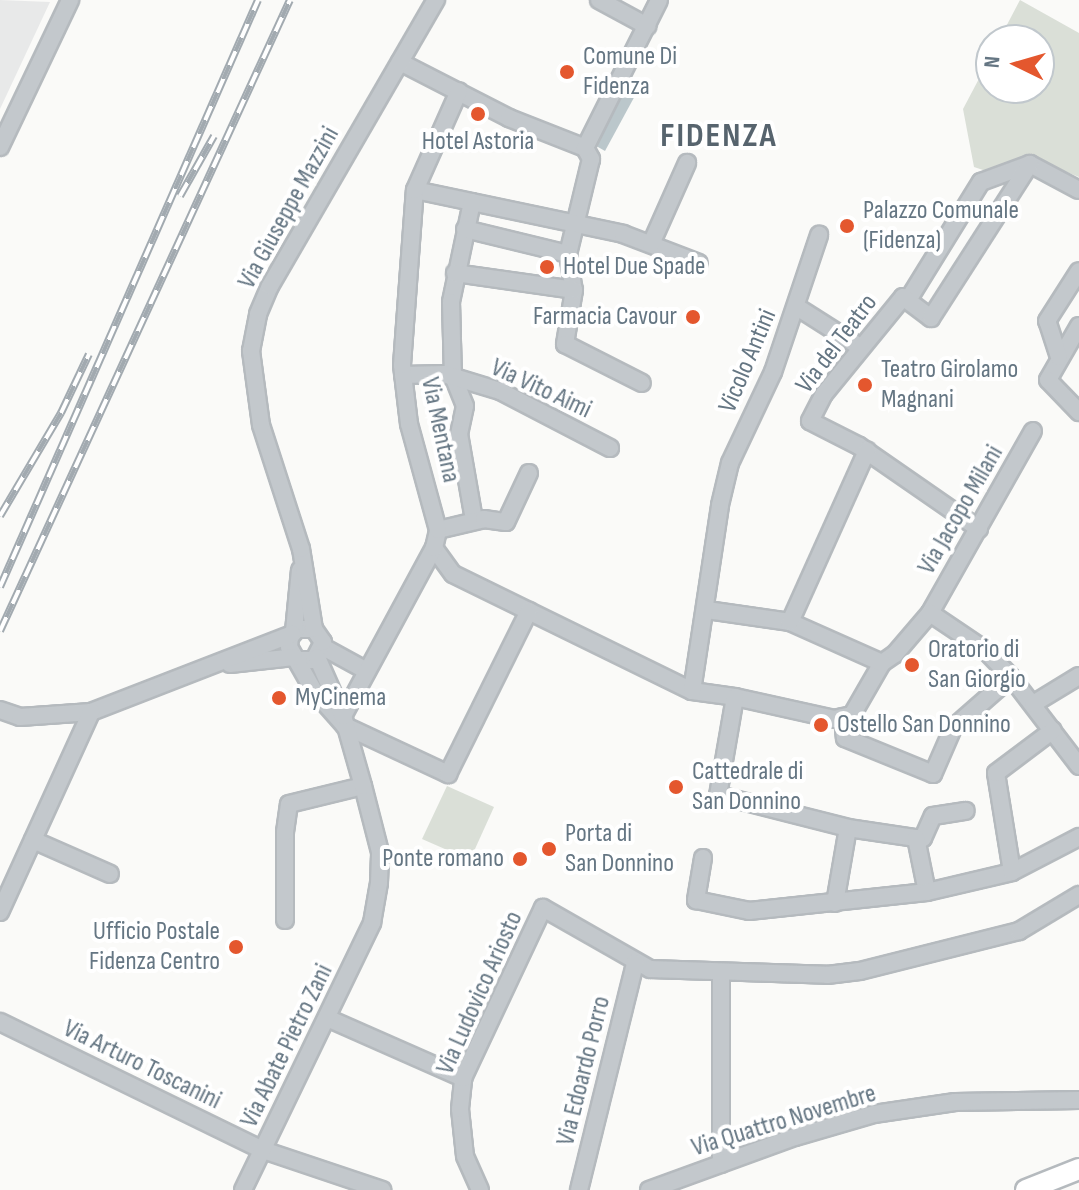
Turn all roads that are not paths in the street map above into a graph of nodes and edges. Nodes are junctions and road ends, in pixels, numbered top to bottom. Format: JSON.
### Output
{"nodes":[{"id":1,"x":70,"y":0,"type":"edge"},
{"id":2,"x":436,"y":0,"type":"edge"},
{"id":3,"x":599,"y":0,"type":"edge"},
{"id":4,"x":659,"y":0,"type":"edge"},
{"id":5,"x":647,"y":26,"type":"junction"},
{"id":6,"x":400,"y":62,"type":"junction"},
{"id":7,"x":459,"y":91,"type":"junction"},
{"id":8,"x":0,"y":147,"type":"edge"},
{"id":9,"x":585,"y":148,"type":"junction"},
{"id":10,"x":687,"y":163,"type":"dead end"},
{"id":11,"x":1030,"y":164,"type":"junction"},
{"id":12,"x":415,"y":190,"type":"junction"},
{"id":13,"x":1079,"y":190,"type":"edge"},
{"id":14,"x":472,"y":202,"type":"junction"},
{"id":15,"x":575,"y":223,"type":"junction"},
{"id":16,"x":465,"y":229,"type":"junction"},
{"id":17,"x":819,"y":235,"type":"dead end"},
{"id":18,"x":651,"y":244,"type":"junction"},
{"id":19,"x":568,"y":254,"type":"junction"},
{"id":20,"x":699,"y":263,"type":"dead end"},
{"id":21,"x":1079,"y":271,"type":"edge"},
{"id":22,"x":455,"y":273,"type":"junction"},
{"id":23,"x":574,"y":290,"type":"junction"},
{"id":24,"x":906,"y":299,"type":"junction"},
{"id":25,"x":797,"y":307,"type":"junction"},
{"id":26,"x":1079,"y":326,"type":"edge"},
{"id":27,"x":860,"y":347,"type":"junction"},
{"id":28,"x":1059,"y":357,"type":"junction"},
{"id":29,"x":403,"y":375,"type":"junction"},
{"id":30,"x":453,"y":376,"type":"junction"},
{"id":31,"x":642,"y":383,"type":"dead end"},
{"id":32,"x":1079,"y":412,"type":"edge"},
{"id":33,"x":1033,"y":431,"type":"dead end"},
{"id":34,"x":610,"y":448,"type":"dead end"},
{"id":35,"x":867,"y":451,"type":"junction"},
{"id":36,"x":529,"y":473,"type":"dead end"},
{"id":37,"x":474,"y":520,"type":"junction"},
{"id":38,"x":979,"y":529,"type":"junction"},
{"id":39,"x":438,"y":530,"type":"junction"},
{"id":40,"x":434,"y":548,"type":"junction"},
{"id":41,"x":301,"y":549,"type":"junction"},
{"id":42,"x":707,"y":610,"type":"junction"},
{"id":43,"x":529,"y":611,"type":"junction"},
{"id":44,"x":930,"y":613,"type":"junction"},
{"id":45,"x":790,"y":622,"type":"junction"},
{"id":46,"x":314,"y":629,"type":"junction"},
{"id":47,"x":293,"y":632,"type":"junction"},
{"id":48,"x":320,"y":652,"type":"junction"},
{"id":49,"x":295,"y":658,"type":"junction"},
{"id":50,"x":882,"y":663,"type":"junction"},
{"id":51,"x":213,"y":667,"type":"junction"},
{"id":52,"x":367,"y":671,"type":"junction"},
{"id":53,"x":1079,"y":676,"type":"edge"},
{"id":54,"x":1011,"y":677,"type":"junction"},
{"id":55,"x":692,"y":691,"type":"junction"},
{"id":56,"x":735,"y":697,"type":"junction"},
{"id":57,"x":1033,"y":704,"type":"junction"},
{"id":58,"x":0,"y":710,"type":"edge"},
{"id":59,"x":91,"y":712,"type":"junction"},
{"id":60,"x":843,"y":717,"type":"junction"},
{"id":61,"x":344,"y":721,"type":"junction"},
{"id":62,"x":1053,"y":730,"type":"junction"},
{"id":63,"x":1077,"y":761,"type":"edge"},
{"id":64,"x":363,"y":786,"type":"junction"},
{"id":65,"x":966,"y":811,"type":"dead end"},
{"id":66,"x":848,"y":828,"type":"junction"},
{"id":67,"x":1079,"y":837,"type":"edge"},
{"id":68,"x":916,"y":838,"type":"junction"},
{"id":69,"x":33,"y":840,"type":"junction"},
{"id":70,"x":703,"y":858,"type":"dead end"},
{"id":71,"x":1012,"y":872,"type":"junction"},
{"id":72,"x":110,"y":874,"type":"dead end"},
{"id":73,"x":927,"y":892,"type":"junction"},
{"id":74,"x":1079,"y":895,"type":"edge"},
{"id":75,"x":835,"y":903,"type":"junction"},
{"id":76,"x":0,"y":912,"type":"edge"},
{"id":77,"x":285,"y":920,"type":"dead end"},
{"id":78,"x":635,"y":963,"type":"junction"},
{"id":79,"x":721,"y":974,"type":"junction"},
{"id":80,"x":327,"y":1018,"type":"junction"},
{"id":81,"x":0,"y":1022,"type":"edge"},
{"id":82,"x":463,"y":1078,"type":"junction"},
{"id":83,"x":1079,"y":1100,"type":"edge"},
{"id":84,"x":263,"y":1150,"type":"junction"},
{"id":85,"x":721,"y":1164,"type":"junction"},
{"id":86,"x":1079,"y":1169,"type":"edge"},
{"id":87,"x":243,"y":1190,"type":"edge"},
{"id":88,"x":382,"y":1190,"type":"edge"},
{"id":89,"x":480,"y":1190,"type":"edge"},
{"id":90,"x":579,"y":1190,"type":"edge"},
{"id":91,"x":649,"y":1190,"type":"edge"},
{"id":92,"x":1026,"y":1190,"type":"edge"}],
"edges":[{"from":1,"to":8,"type":"street"},
{"from":2,"to":6,"type":"street","name":"Via Giuseppe Mazzini"},
{"from":3,"to":5,"type":"street"},
{"from":4,"to":5,"type":"street"},
{"from":5,"to":9,"type":"street"},
{"from":6,"to":7,"type":"street"},
{"from":6,"to":41,"type":"street","name":"Via Giuseppe Mazzini"},
{"from":7,"to":9,"type":"street"},
{"from":7,"to":12,"type":"street","name":"Via Mentana"},
{"from":9,"to":15,"type":"street"},
{"from":10,"to":18,"type":"street"},
{"from":11,"to":13,"type":"street"},
{"from":11,"to":24,"type":"street","name":"Via del Teatro"},
{"from":11,"to":24,"type":"street"},
{"from":12,"to":14,"type":"street"},
{"from":12,"to":29,"type":"street","name":"Via Mentana"},
{"from":14,"to":15,"type":"street"},
{"from":14,"to":16,"type":"street"},
{"from":15,"to":18,"type":"street"},
{"from":15,"to":19,"type":"street"},
{"from":16,"to":19,"type":"street"},
{"from":16,"to":22,"type":"street"},
{"from":17,"to":25,"type":"street","name":"Vicolo Antini"},
{"from":18,"to":20,"type":"street"},
{"from":19,"to":23,"type":"street"},
{"from":21,"to":28,"type":"street"},
{"from":22,"to":23,"type":"street"},
{"from":22,"to":30,"type":"street"},
{"from":23,"to":31,"type":"street"},
{"from":24,"to":27,"type":"street","name":"Via del Teatro"},
{"from":25,"to":27,"type":"street"},
{"from":25,"to":42,"type":"street","name":"Vicolo Antini"},
{"from":26,"to":28,"type":"street"},
{"from":27,"to":35,"type":"street","name":"Via del Teatro"},
{"from":28,"to":32,"type":"street"},
{"from":29,"to":30,"type":"street","name":"Via Vito Aimi"},
{"from":29,"to":39,"type":"street","name":"Via Mentana"},
{"from":30,"to":34,"type":"street","name":"Via Vito Aimi"},
{"from":30,"to":37,"type":"street"},
{"from":33,"to":38,"type":"street","name":"Via Jacopo Milani"},
{"from":35,"to":38,"type":"street"},
{"from":35,"to":45,"type":"street"},
{"from":36,"to":37,"type":"street"},
{"from":37,"to":39,"type":"street"},
{"from":38,"to":44,"type":"street","name":"Via Jacopo Milani"},
{"from":39,"to":40,"type":"street","name":"Via Mentana"},
{"from":40,"to":43,"type":"street"},
{"from":40,"to":52,"type":"street","name":"Via Mentana"},
{"from":41,"to":46,"type":"street"},
{"from":41,"to":47,"type":"street"},
{"from":42,"to":45,"type":"street"},
{"from":42,"to":55,"type":"street","name":"Vicolo Antini"},
{"from":43,"to":55,"type":"street"},
{"from":43,"to":61,"type":"street"},
{"from":44,"to":50,"type":"street","name":"Via Jacopo Milani"},
{"from":44,"to":54,"type":"street"},
{"from":45,"to":50,"type":"street"},
{"from":46,"to":47,"type":"street"},
{"from":46,"to":48,"type":"street"},
{"from":47,"to":49,"type":"street"},
{"from":47,"to":51,"type":"street"},
{"from":48,"to":49,"type":"street"},
{"from":48,"to":52,"type":"street"},
{"from":48,"to":61,"type":"street"},
{"from":49,"to":51,"type":"street"},
{"from":49,"to":61,"type":"street"},
{"from":50,"to":60,"type":"street","name":"Via Jacopo Milani"},
{"from":51,"to":59,"type":"street"},
{"from":52,"to":61,"type":"street","name":"Via Mentana"},
{"from":53,"to":57,"type":"street"},
{"from":54,"to":57,"type":"street"},
{"from":54,"to":60,"type":"street"},
{"from":55,"to":56,"type":"street"},
{"from":56,"to":60,"type":"street"},
{"from":56,"to":66,"type":"street"},
{"from":57,"to":62,"type":"street"},
{"from":58,"to":59,"type":"street"},
{"from":59,"to":69,"type":"street"},
{"from":61,"to":64,"type":"street"},
{"from":62,"to":63,"type":"street"},
{"from":62,"to":71,"type":"street"},
{"from":64,"to":77,"type":"street"},
{"from":64,"to":80,"type":"street","name":"Via Abate Pietro Zani"},
{"from":65,"to":68,"type":"street"},
{"from":66,"to":68,"type":"street"},
{"from":66,"to":75,"type":"street"},
{"from":67,"to":71,"type":"street"},
{"from":68,"to":73,"type":"street"},
{"from":69,"to":72,"type":"street"},
{"from":69,"to":76,"type":"street"},
{"from":70,"to":75,"type":"street"},
{"from":71,"to":73,"type":"street"},
{"from":73,"to":75,"type":"street"},
{"from":74,"to":79,"type":"street"},
{"from":78,"to":79,"type":"street"},
{"from":78,"to":82,"type":"street","name":"Via Ludovico Ariosto"},
{"from":78,"to":90,"type":"street","name":"Via Edoardo Porro"},
{"from":79,"to":85,"type":"street"},
{"from":80,"to":82,"type":"street"},
{"from":80,"to":84,"type":"street","name":"Via Abate Pietro Zani"},
{"from":81,"to":84,"type":"street","name":"Via Arturo Toscanini"},
{"from":82,"to":89,"type":"street","name":"Via Ludovico Ariosto"},
{"from":83,"to":85,"type":"street","name":"Via Quattro Novembre"},
{"from":84,"to":87,"type":"street","name":"Via Abate Pietro Zani"},
{"from":84,"to":88,"type":"street","name":"Via Arturo Toscanini"},
{"from":85,"to":91,"type":"street","name":"Via Quattro Novembre"},
{"from":86,"to":92,"type":"main road"}]}
